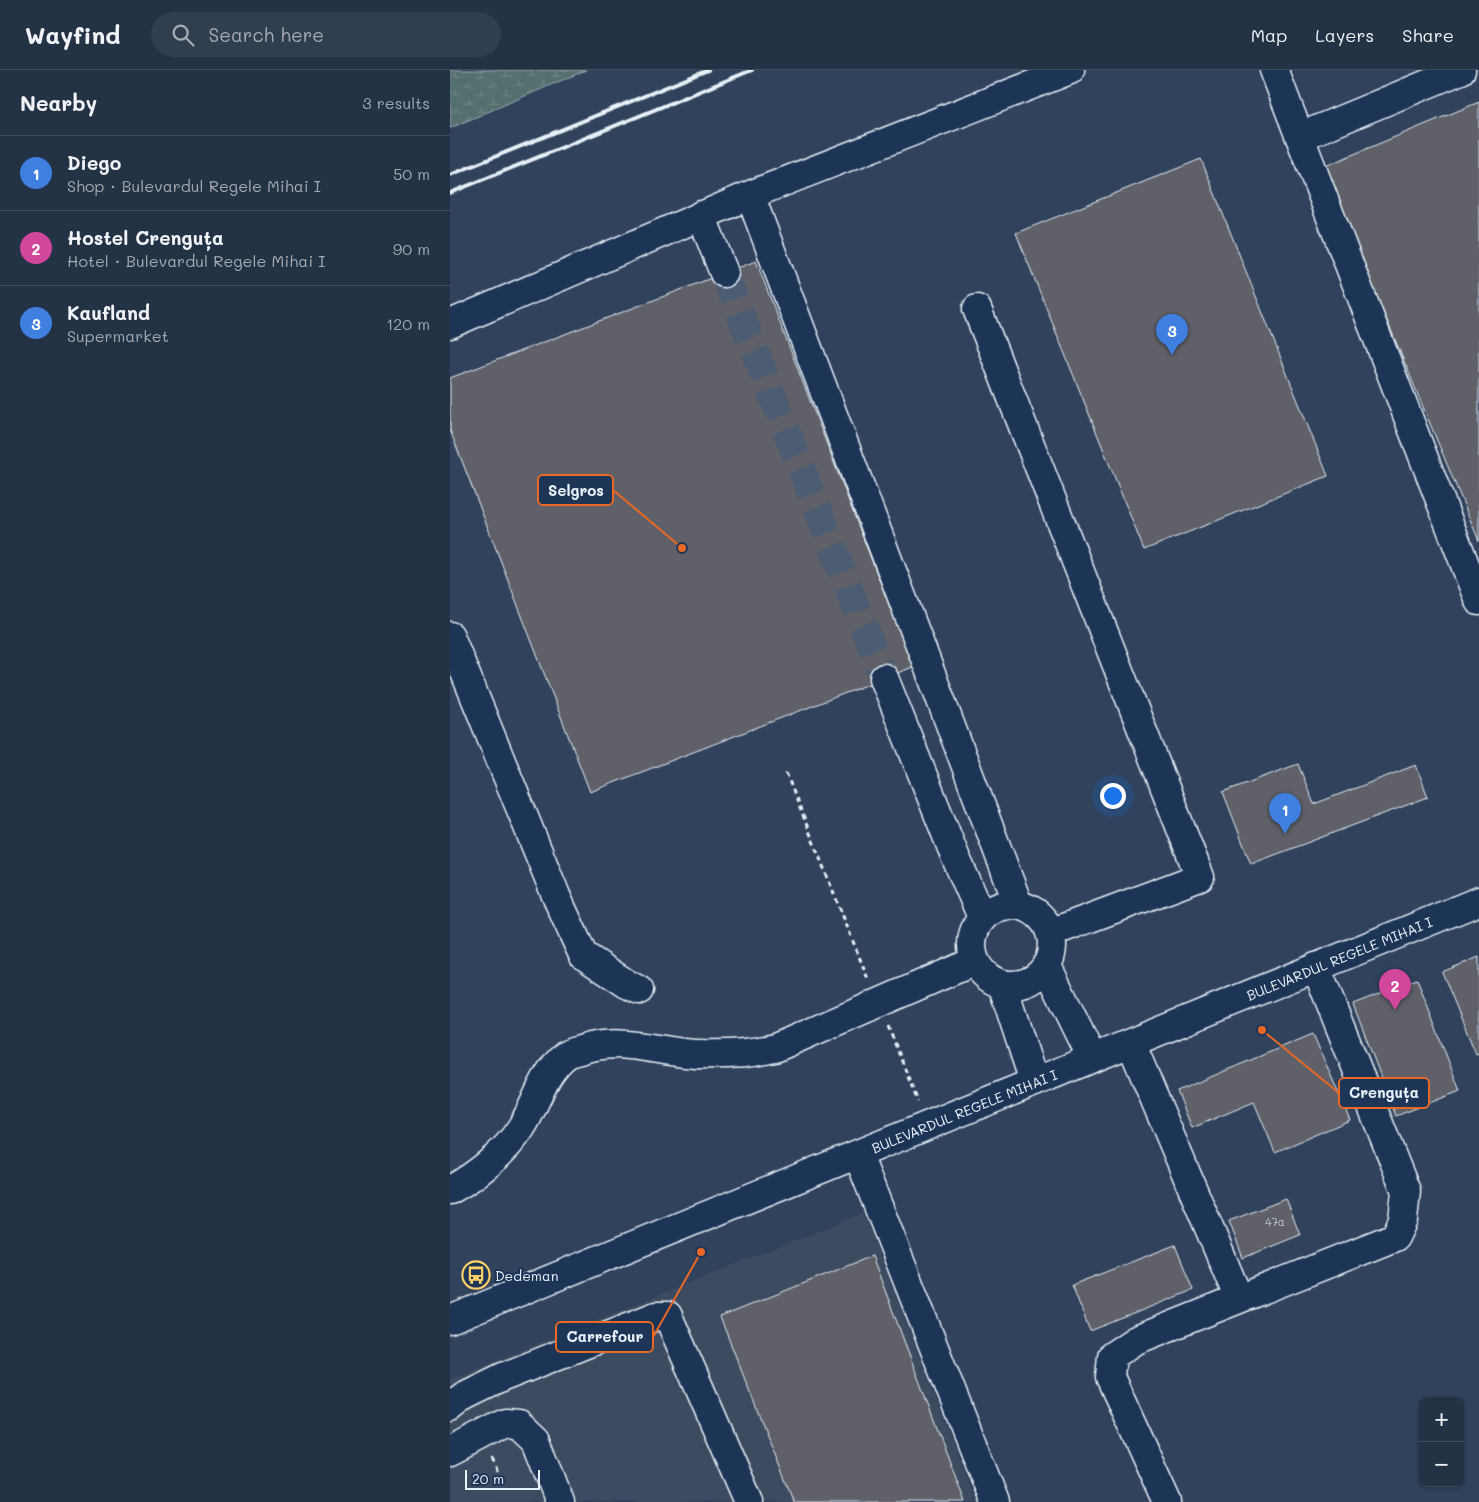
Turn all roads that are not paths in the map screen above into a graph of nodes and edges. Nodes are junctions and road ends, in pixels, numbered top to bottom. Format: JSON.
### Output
{"nodes":[{"id":1,"x":1070,"y":70,"type":"edge"},
{"id":2,"x":1274,"y":70,"type":"edge"},
{"id":3,"x":1461,"y":70,"type":"edge"},
{"id":4,"x":1302,"y":136,"type":"junction"},
{"id":5,"x":750,"y":195,"type":"junction"},
{"id":6,"x":701,"y":215,"type":"junction"},
{"id":7,"x":724,"y":273,"type":"tunnel mouth"},
{"id":8,"x":977,"y":309,"type":"dead end"},
{"id":9,"x":450,"y":324,"type":"edge"},
{"id":10,"x":1479,"y":601,"type":"edge"},
{"id":11,"x":450,"y":636,"type":"edge"},
{"id":12,"x":884,"y":678,"type":"tunnel mouth"},
{"id":13,"x":1479,"y":900,"type":"edge"},
{"id":14,"x":1018,"y":904,"type":"junction"},
{"id":15,"x":982,"y":917,"type":"junction"},
{"id":16,"x":1050,"y":933,"type":"junction"},
{"id":17,"x":975,"y":961,"type":"junction"},
{"id":18,"x":1047,"y":966,"type":"junction"},
{"id":19,"x":1316,"y":967,"type":"junction"},
{"id":20,"x":1002,"y":984,"type":"junction"},
{"id":21,"x":639,"y":990,"type":"dead end"},
{"id":22,"x":1130,"y":1042,"type":"junction"},
{"id":23,"x":1092,"y":1058,"type":"junction"},
{"id":24,"x":1034,"y":1082,"type":"junction"},
{"id":25,"x":858,"y":1155,"type":"junction"},
{"id":26,"x":450,"y":1190,"type":"edge"},
{"id":27,"x":1239,"y":1299,"type":"junction"},
{"id":28,"x":450,"y":1320,"type":"edge"},
{"id":29,"x":450,"y":1407,"type":"edge"},
{"id":30,"x":450,"y":1452,"type":"edge"},
{"id":31,"x":560,"y":1502,"type":"edge"},
{"id":32,"x":749,"y":1502,"type":"edge"},
{"id":33,"x":995,"y":1502,"type":"edge"},
{"id":34,"x":1167,"y":1502,"type":"edge"}],
"edges":[{"from":1,"to":5,"type":"main road"},
{"from":2,"to":4,"type":"main road"},
{"from":3,"to":4,"type":"main road"},
{"from":4,"to":10,"type":"main road"},
{"from":5,"to":6,"type":"main road"},
{"from":5,"to":14,"type":"main road"},
{"from":6,"to":7,"type":"main road"},
{"from":6,"to":9,"type":"main road"},
{"from":8,"to":16,"type":"main road"},
{"from":11,"to":21,"type":"main road"},
{"from":12,"to":15,"type":"main road"},
{"from":13,"to":19,"type":"main road","name":"BULEVARDUL REGELE MIHAI I"},
{"from":14,"to":15,"type":"main road"},
{"from":14,"to":16,"type":"main road"},
{"from":15,"to":17,"type":"main road"},
{"from":16,"to":18,"type":"main road"},
{"from":17,"to":20,"type":"main road"},
{"from":17,"to":26,"type":"main road"},
{"from":18,"to":20,"type":"main road"},
{"from":18,"to":23,"type":"main road"},
{"from":19,"to":22,"type":"main road","name":"BULEVARDUL REGELE MIHAI I"},
{"from":19,"to":27,"type":"main road"},
{"from":20,"to":24,"type":"main road"},
{"from":22,"to":23,"type":"main road","name":"BULEVARDUL REGELE MIHAI I"},
{"from":22,"to":27,"type":"main road"},
{"from":23,"to":24,"type":"main road","name":"BULEVARDUL REGELE MIHAI I"},
{"from":24,"to":25,"type":"main road","name":"BULEVARDUL REGELE MIHAI I"},
{"from":25,"to":28,"type":"main road","name":"BULEVARDUL REGELE MIHAI I"},
{"from":25,"to":33,"type":"main road"},
{"from":27,"to":34,"type":"main road"},
{"from":29,"to":32,"type":"main road"},
{"from":30,"to":31,"type":"main road"}]}
